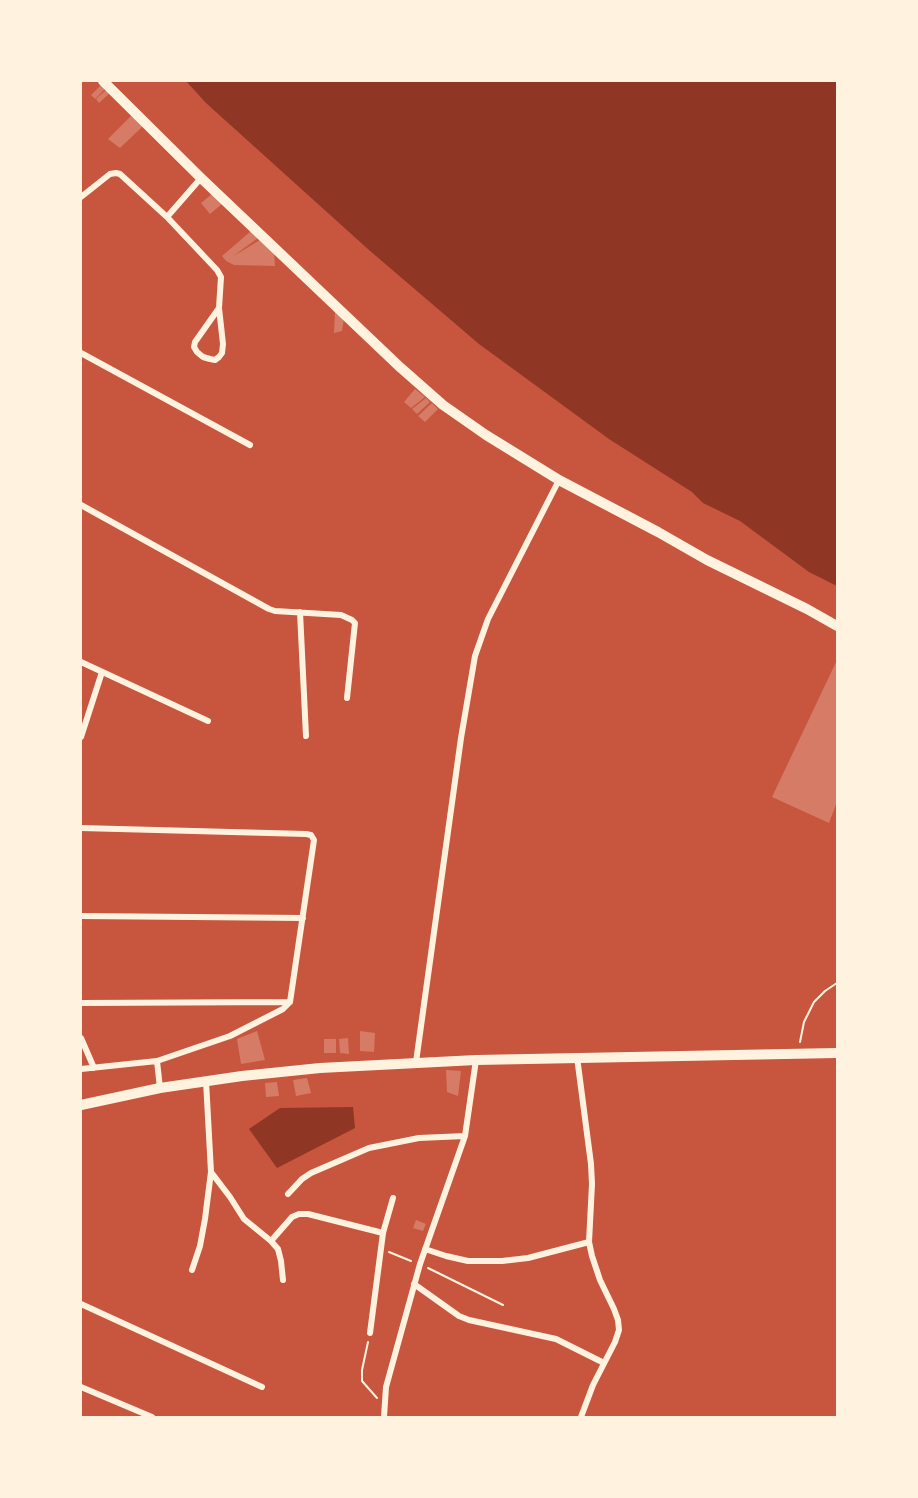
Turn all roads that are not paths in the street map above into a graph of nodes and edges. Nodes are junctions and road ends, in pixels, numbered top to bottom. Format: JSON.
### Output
{"nodes":[{"id":1,"x":103,"y":81,"type":"edge"},
{"id":2,"x":201,"y":178,"type":"junction"},
{"id":3,"x":81,"y":197,"type":"edge"},
{"id":4,"x":167,"y":217,"type":"junction"},
{"id":5,"x":219,"y":308,"type":"junction"},
{"id":6,"x":81,"y":354,"type":"edge"},
{"id":7,"x":250,"y":445,"type":"dead end"},
{"id":8,"x":559,"y":480,"type":"junction"},
{"id":9,"x":81,"y":505,"type":"edge"},
{"id":10,"x":300,"y":612,"type":"junction"},
{"id":11,"x":837,"y":626,"type":"edge"},
{"id":12,"x":81,"y":662,"type":"edge"},
{"id":13,"x":102,"y":672,"type":"junction"},
{"id":14,"x":347,"y":698,"type":"dead end"},
{"id":15,"x":208,"y":721,"type":"dead end"},
{"id":16,"x":306,"y":736,"type":"dead end"},
{"id":17,"x":81,"y":737,"type":"edge"},
{"id":18,"x":81,"y":828,"type":"edge"},
{"id":19,"x":81,"y":916,"type":"edge"},
{"id":20,"x":303,"y":918,"type":"junction"},
{"id":21,"x":290,"y":1002,"type":"junction"},
{"id":22,"x":81,"y":1003,"type":"edge"},
{"id":23,"x":81,"y":1038,"type":"edge"},
{"id":24,"x":837,"y":1053,"type":"edge"},
{"id":25,"x":577,"y":1057,"type":"junction"},
{"id":26,"x":476,"y":1060,"type":"junction"},
{"id":27,"x":157,"y":1061,"type":"junction"},
{"id":28,"x":416,"y":1062,"type":"junction"},
{"id":29,"x":94,"y":1068,"type":"junction"},
{"id":30,"x":81,"y":1069,"type":"edge"},
{"id":31,"x":206,"y":1082,"type":"junction"},
{"id":32,"x":160,"y":1088,"type":"junction"},
{"id":33,"x":81,"y":1105,"type":"edge"},
{"id":34,"x":465,"y":1136,"type":"junction"},
{"id":35,"x":211,"y":1172,"type":"junction"},
{"id":36,"x":288,"y":1194,"type":"dead end"},
{"id":37,"x":393,"y":1198,"type":"dead end"},
{"id":38,"x":383,"y":1233,"type":"junction"},
{"id":39,"x":271,"y":1241,"type":"junction"},
{"id":40,"x":589,"y":1242,"type":"junction"},
{"id":41,"x":425,"y":1249,"type":"junction"},
{"id":42,"x":192,"y":1270,"type":"dead end"},
{"id":43,"x":283,"y":1280,"type":"dead end"},
{"id":44,"x":414,"y":1284,"type":"junction"},
{"id":45,"x":81,"y":1304,"type":"edge"},
{"id":46,"x":370,"y":1333,"type":"road end"},
{"id":47,"x":604,"y":1363,"type":"junction"},
{"id":48,"x":81,"y":1387,"type":"edge"},
{"id":49,"x":261,"y":1388,"type":"dead end"},
{"id":50,"x":152,"y":1417,"type":"edge"},
{"id":51,"x":384,"y":1417,"type":"edge"},
{"id":52,"x":581,"y":1417,"type":"edge"}],
"edges":[{"from":1,"to":2,"type":"main road"},
{"from":2,"to":4,"type":"street"},
{"from":2,"to":8,"type":"main road"},
{"from":3,"to":4,"type":"street"},
{"from":4,"to":5,"type":"street"},
{"from":5,"to":5,"type":"street"},
{"from":6,"to":7,"type":"street"},
{"from":8,"to":11,"type":"main road"},
{"from":8,"to":28,"type":"street"},
{"from":9,"to":10,"type":"street"},
{"from":10,"to":14,"type":"street"},
{"from":10,"to":16,"type":"street"},
{"from":12,"to":13,"type":"street"},
{"from":13,"to":15,"type":"street"},
{"from":13,"to":17,"type":"street"},
{"from":18,"to":20,"type":"street"},
{"from":19,"to":20,"type":"street"},
{"from":20,"to":21,"type":"street"},
{"from":21,"to":22,"type":"street"},
{"from":21,"to":27,"type":"street"},
{"from":23,"to":29,"type":"street"},
{"from":24,"to":25,"type":"main road"},
{"from":25,"to":26,"type":"main road"},
{"from":25,"to":40,"type":"street"},
{"from":26,"to":28,"type":"main road"},
{"from":26,"to":34,"type":"street"},
{"from":27,"to":29,"type":"street"},
{"from":27,"to":32,"type":"street"},
{"from":28,"to":31,"type":"main road"},
{"from":29,"to":30,"type":"street"},
{"from":31,"to":32,"type":"main road"},
{"from":31,"to":35,"type":"street"},
{"from":32,"to":33,"type":"main road"},
{"from":34,"to":36,"type":"street"},
{"from":34,"to":41,"type":"street"},
{"from":35,"to":39,"type":"street"},
{"from":35,"to":42,"type":"street"},
{"from":37,"to":38,"type":"street"},
{"from":38,"to":39,"type":"street"},
{"from":38,"to":46,"type":"street"},
{"from":39,"to":43,"type":"street"},
{"from":40,"to":41,"type":"street"},
{"from":40,"to":47,"type":"street"},
{"from":41,"to":44,"type":"street"},
{"from":44,"to":47,"type":"street"},
{"from":44,"to":51,"type":"street"},
{"from":45,"to":49,"type":"street"},
{"from":47,"to":52,"type":"street"},
{"from":48,"to":50,"type":"street"}]}
